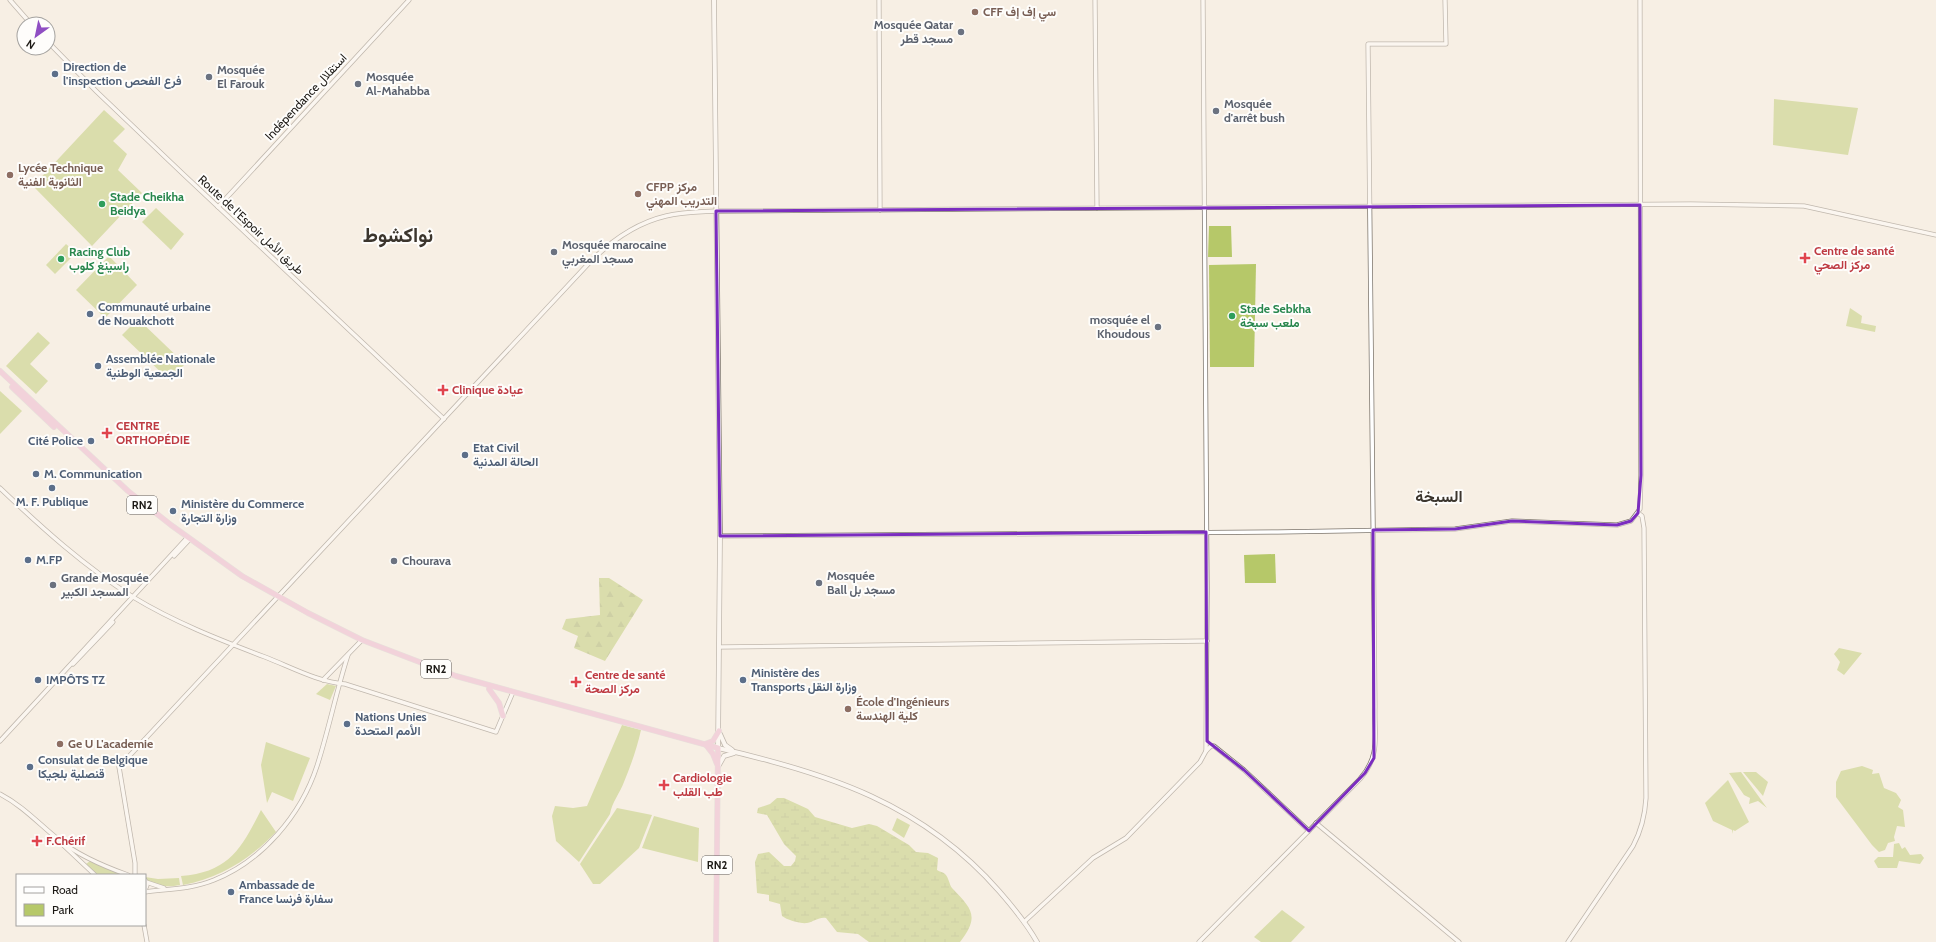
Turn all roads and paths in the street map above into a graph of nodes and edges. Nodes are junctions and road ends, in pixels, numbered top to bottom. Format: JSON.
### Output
{"nodes":[{"id":1,"x":10,"y":0,"type":"edge"},
{"id":2,"x":409,"y":0,"type":"edge"},
{"id":3,"x":714,"y":0,"type":"edge"},
{"id":4,"x":879,"y":0,"type":"edge"},
{"id":5,"x":1095,"y":0,"type":"edge"},
{"id":6,"x":1203,"y":0,"type":"edge"},
{"id":7,"x":1445,"y":0,"type":"edge"},
{"id":8,"x":1640,"y":0,"type":"edge"},
{"id":9,"x":24,"y":16,"type":"edge"},
{"id":10,"x":56,"y":50,"type":"edge"},
{"id":11,"x":1640,"y":205,"type":"junction"},
{"id":12,"x":1369,"y":206,"type":"junction"},
{"id":13,"x":218,"y":207,"type":"junction"},
{"id":14,"x":1204,"y":207,"type":"junction"},
{"id":15,"x":1097,"y":208,"type":"junction"},
{"id":16,"x":880,"y":210,"type":"junction"},
{"id":17,"x":716,"y":211,"type":"junction"},
{"id":18,"x":1936,"y":235,"type":"edge"},
{"id":19,"x":0,"y":371,"type":"edge"},
{"id":20,"x":0,"y":376,"type":"edge"},
{"id":21,"x":444,"y":419,"type":"junction"},
{"id":22,"x":0,"y":488,"type":"edge"},
{"id":23,"x":1638,"y":513,"type":"junction"},
{"id":24,"x":1373,"y":530,"type":"junction"},
{"id":25,"x":1206,"y":532,"type":"junction"},
{"id":26,"x":720,"y":536,"type":"junction"},
{"id":27,"x":187,"y":540,"type":"junction"},
{"id":28,"x":134,"y":597,"type":"junction"},
{"id":29,"x":277,"y":597,"type":"junction"},
{"id":30,"x":361,"y":641,"type":"junction"},
{"id":31,"x":1207,"y":641,"type":"junction"},
{"id":32,"x":233,"y":645,"type":"junction"},
{"id":33,"x":720,"y":647,"type":"junction"},
{"id":34,"x":348,"y":655,"type":"junction"},
{"id":35,"x":323,"y":680,"type":"junction"},
{"id":36,"x":339,"y":683,"type":"junction"},
{"id":37,"x":489,"y":688,"type":"junction"},
{"id":38,"x":513,"y":693,"type":"junction"},
{"id":39,"x":503,"y":716,"type":"junction"},
{"id":40,"x":719,"y":731,"type":"junction"},
{"id":41,"x":0,"y":740,"type":"edge"},
{"id":42,"x":1207,"y":741,"type":"junction"},
{"id":43,"x":705,"y":744,"type":"junction"},
{"id":44,"x":1214,"y":746,"type":"junction"},
{"id":45,"x":718,"y":748,"type":"junction"},
{"id":46,"x":1206,"y":751,"type":"junction"},
{"id":47,"x":740,"y":753,"type":"junction"},
{"id":48,"x":718,"y":767,"type":"junction"},
{"id":49,"x":0,"y":794,"type":"edge"},
{"id":50,"x":1316,"y":823,"type":"junction"},
{"id":51,"x":1309,"y":831,"type":"junction"},
{"id":52,"x":59,"y":840,"type":"junction"},
{"id":53,"x":136,"y":868,"type":"junction"},
{"id":54,"x":94,"y":874,"type":"edge"},
{"id":55,"x":125,"y":874,"type":"edge"},
{"id":56,"x":135,"y":874,"type":"edge"},
{"id":57,"x":138,"y":874,"type":"edge"},
{"id":58,"x":146,"y":881,"type":"edge"},
{"id":59,"x":167,"y":889,"type":"junction"},
{"id":60,"x":146,"y":891,"type":"edge"},
{"id":61,"x":1024,"y":922,"type":"junction"},
{"id":62,"x":144,"y":926,"type":"edge"},
{"id":63,"x":147,"y":942,"type":"edge"},
{"id":64,"x":716,"y":942,"type":"edge"},
{"id":65,"x":1037,"y":942,"type":"edge"},
{"id":66,"x":1199,"y":942,"type":"edge"},
{"id":67,"x":1459,"y":942,"type":"edge"},
{"id":68,"x":1568,"y":942,"type":"edge"}],
"edges":[{"from":1,"to":9,"type":"street"},
{"from":2,"to":13,"type":"street","name":"Indépendance استقلال"},
{"from":3,"to":17,"type":"main road"},
{"from":4,"to":16,"type":"street"},
{"from":5,"to":15,"type":"street"},
{"from":6,"to":14,"type":"street"},
{"from":7,"to":12,"type":"street"},
{"from":8,"to":11,"type":"street"},
{"from":10,"to":13,"type":"street","name":"Route de l’Espoir طريق الأمل"},
{"from":11,"to":12,"type":"street"},
{"from":11,"to":18,"type":"street"},
{"from":11,"to":23,"type":"street"},
{"from":12,"to":14,"type":"street"},
{"from":12,"to":24,"type":"street"},
{"from":13,"to":21,"type":"street","name":"Route de l’Espoir طريق الأمل"},
{"from":14,"to":15,"type":"street"},
{"from":14,"to":25,"type":"street"},
{"from":15,"to":16,"type":"street"},
{"from":16,"to":17,"type":"street"},
{"from":17,"to":21,"type":"street"},
{"from":17,"to":26,"type":"main road"},
{"from":19,"to":27,"type":"highway","number":"RN2"},
{"from":20,"to":27,"type":"highway","number":"RN2"},
{"from":21,"to":29,"type":"street"},
{"from":22,"to":28,"type":"street"},
{"from":23,"to":24,"type":"street"},
{"from":23,"to":68,"type":"street"},
{"from":24,"to":25,"type":"street"},
{"from":24,"to":50,"type":"street"},
{"from":25,"to":26,"type":"street"},
{"from":25,"to":31,"type":"street"},
{"from":26,"to":33,"type":"main road"},
{"from":27,"to":28,"type":"street"},
{"from":27,"to":29,"type":"highway","number":"RN2"},
{"from":28,"to":32,"type":"street"},
{"from":28,"to":41,"type":"street"},
{"from":29,"to":30,"type":"highway","number":"RN2"},
{"from":29,"to":32,"type":"street"},
{"from":30,"to":34,"type":"street"},
{"from":30,"to":37,"type":"highway","number":"RN2"},
{"from":31,"to":33,"type":"street"},
{"from":31,"to":42,"type":"street"},
{"from":32,"to":35,"type":"street"},
{"from":32,"to":53,"type":"street"},
{"from":33,"to":40,"type":"main road"},
{"from":34,"to":35,"type":"street"},
{"from":34,"to":36,"type":"street"},
{"from":35,"to":36,"type":"street"},
{"from":36,"to":39,"type":"street"},
{"from":36,"to":59,"type":"street"},
{"from":37,"to":38,"type":"highway","number":"RN2"},
{"from":37,"to":39,"type":"highway"},
{"from":38,"to":39,"type":"street"},
{"from":38,"to":43,"type":"highway","number":"RN2"},
{"from":40,"to":43,"type":"highway"},
{"from":40,"to":45,"type":"main road"},
{"from":40,"to":47,"type":"main road"},
{"from":42,"to":44,"type":"street"},
{"from":42,"to":46,"type":"street"},
{"from":43,"to":45,"type":"highway","number":"RN2"},
{"from":43,"to":48,"type":"highway"},
{"from":44,"to":46,"type":"street"},
{"from":44,"to":51,"type":"street"},
{"from":45,"to":47,"type":"main road"},
{"from":45,"to":48,"type":"highway","number":"RN2"},
{"from":46,"to":61,"type":"street"},
{"from":47,"to":48,"type":"main road"},
{"from":47,"to":61,"type":"main road"},
{"from":48,"to":64,"type":"highway","number":"RN2"},
{"from":49,"to":52,"type":"street"},
{"from":50,"to":51,"type":"street"},
{"from":50,"to":67,"type":"street"},
{"from":51,"to":66,"type":"street"},
{"from":52,"to":54,"type":"street"},
{"from":52,"to":55,"type":"street"},
{"from":53,"to":56,"type":"street"},
{"from":53,"to":57,"type":"street"},
{"from":58,"to":59,"type":"street"},
{"from":59,"to":60,"type":"street"},
{"from":61,"to":65,"type":"main road"},
{"from":62,"to":63,"type":"street"}]}
